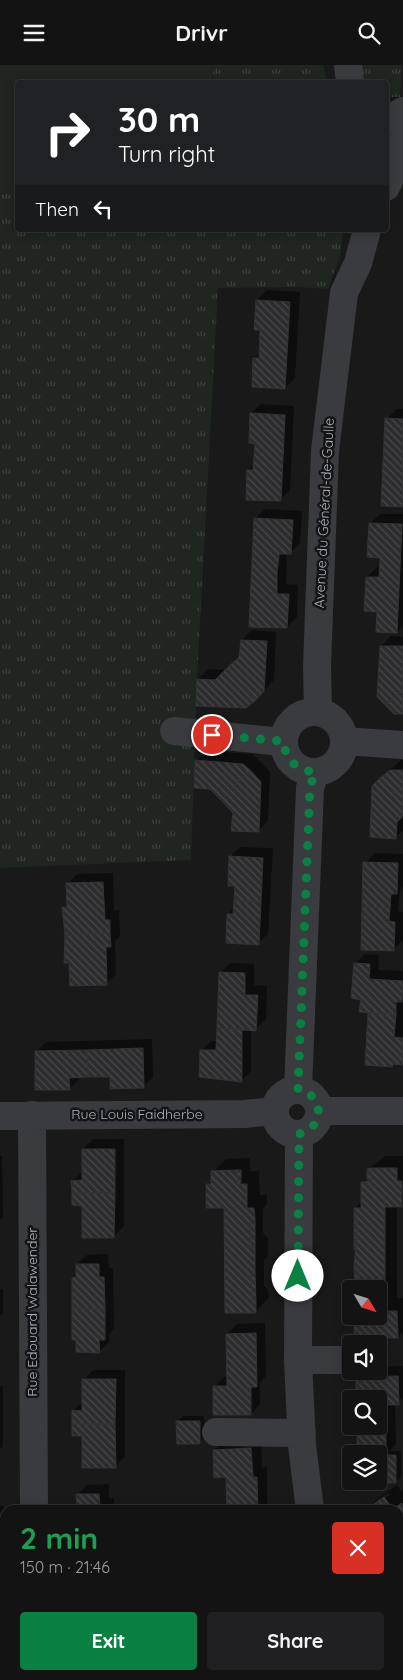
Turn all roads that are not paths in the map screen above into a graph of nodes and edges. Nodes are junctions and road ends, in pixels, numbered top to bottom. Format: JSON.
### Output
{"nodes":[{"id":1,"x":348,"y":65,"type":"edge"},
{"id":2,"x":350,"y":80,"type":"edge"},
{"id":3,"x":403,"y":111,"type":"edge"},
{"id":4,"x":389,"y":119,"type":"edge"},
{"id":5,"x":403,"y":141,"type":"edge"},
{"id":6,"x":389,"y":181,"type":"edge"},
{"id":7,"x":366,"y":232,"type":"edge"},
{"id":8,"x":318,"y":711,"type":"junction"},
{"id":9,"x":174,"y":731,"type":"dead end"},
{"id":10,"x":283,"y":741,"type":"junction"},
{"id":11,"x":344,"y":741,"type":"junction"},
{"id":12,"x":403,"y":745,"type":"edge"},
{"id":13,"x":315,"y":772,"type":"junction"},
{"id":14,"x":298,"y":1090,"type":"junction"},
{"id":15,"x":275,"y":1111,"type":"junction"},
{"id":16,"x":319,"y":1111,"type":"junction"},
{"id":17,"x":403,"y":1111,"type":"edge"},
{"id":18,"x":32,"y":1115,"type":"junction"},
{"id":19,"x":0,"y":1116,"type":"edge"},
{"id":20,"x":299,"y":1134,"type":"junction"},
{"id":21,"x":298,"y":1360,"type":"junction"},
{"id":22,"x":342,"y":1360,"type":"edge"},
{"id":23,"x":216,"y":1432,"type":"dead end"},
{"id":24,"x":302,"y":1433,"type":"junction"},
{"id":25,"x":34,"y":1505,"type":"edge"},
{"id":26,"x":309,"y":1505,"type":"edge"}],
"edges":[{"from":1,"to":2,"type":"street"},
{"from":3,"to":4,"type":"street"},
{"from":5,"to":6,"type":"street"},
{"from":7,"to":8,"type":"street","name":"Avenue du Général-de-Gaulle"},
{"from":8,"to":10,"type":"street"},
{"from":8,"to":11,"type":"street"},
{"from":9,"to":10,"type":"street"},
{"from":10,"to":13,"type":"street"},
{"from":11,"to":12,"type":"street"},
{"from":11,"to":13,"type":"street"},
{"from":13,"to":14,"type":"street"},
{"from":14,"to":15,"type":"street"},
{"from":14,"to":16,"type":"street"},
{"from":15,"to":18,"type":"street","name":"Rue Louis Faidherbe"},
{"from":15,"to":20,"type":"street"},
{"from":16,"to":17,"type":"street"},
{"from":16,"to":20,"type":"street"},
{"from":18,"to":19,"type":"street","name":"Rue Louis Faidherbe"},
{"from":18,"to":25,"type":"street","name":"Rue Edouard Walawender"},
{"from":20,"to":21,"type":"street"},
{"from":21,"to":22,"type":"street"},
{"from":21,"to":24,"type":"street"},
{"from":23,"to":24,"type":"street"},
{"from":24,"to":26,"type":"street"}]}
